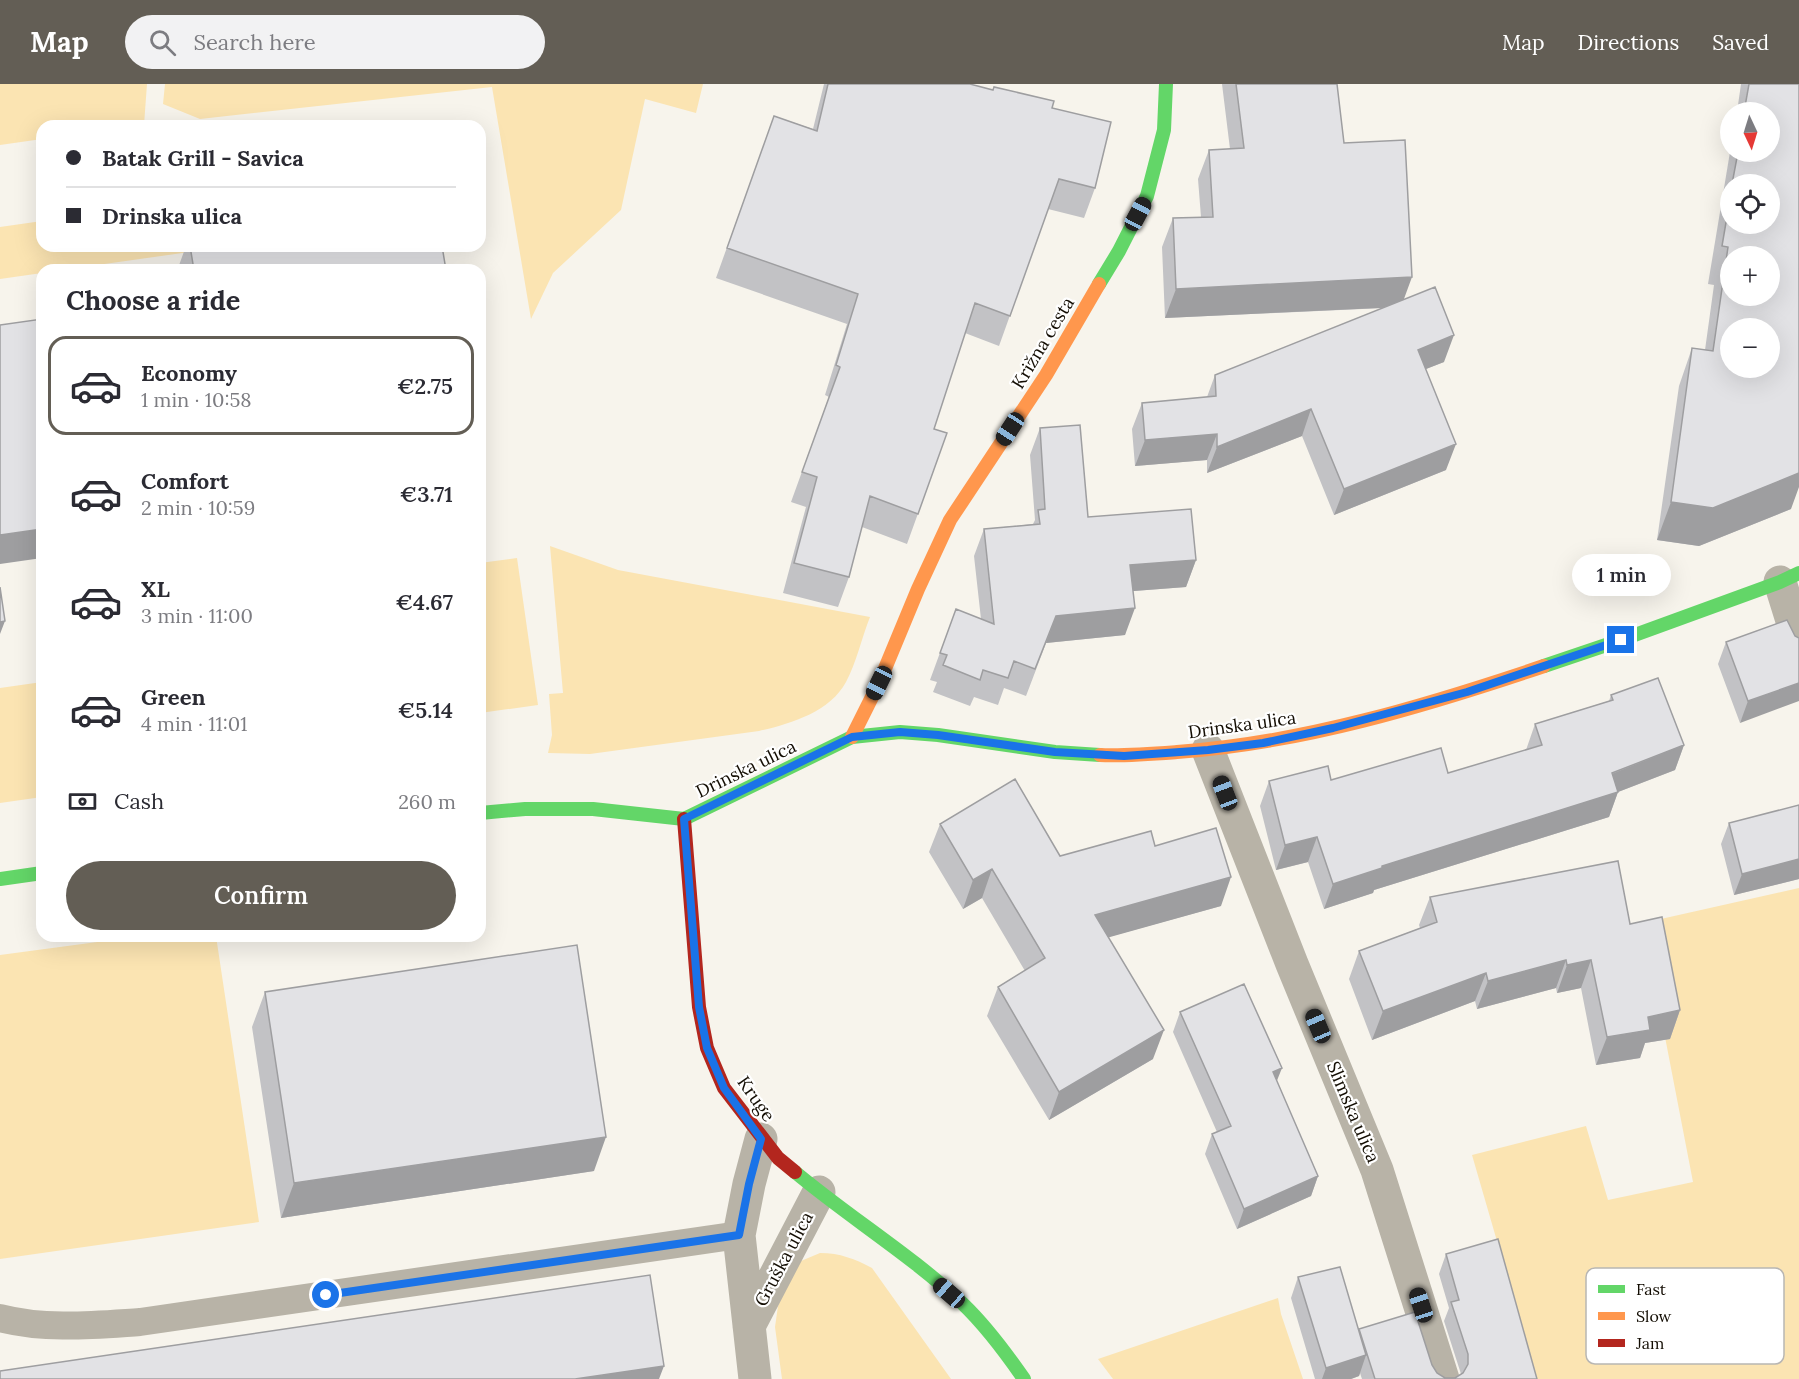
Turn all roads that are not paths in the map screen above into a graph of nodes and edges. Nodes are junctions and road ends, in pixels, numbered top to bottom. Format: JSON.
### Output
{"nodes":[{"id":1,"x":1166,"y":84,"type":"edge"},
{"id":2,"x":1789,"y":577,"type":"edge"},
{"id":3,"x":1799,"y":643,"type":"edge"},
{"id":4,"x":852,"y":737,"type":"junction"},
{"id":5,"x":1208,"y":750,"type":"junction"},
{"id":6,"x":486,"y":812,"type":"edge"},
{"id":7,"x":684,"y":819,"type":"junction"},
{"id":8,"x":36,"y":874,"type":"edge"},
{"id":9,"x":0,"y":879,"type":"edge"},
{"id":10,"x":761,"y":1139,"type":"junction"},
{"id":11,"x":819,"y":1192,"type":"junction"},
{"id":12,"x":739,"y":1235,"type":"junction"},
{"id":13,"x":0,"y":1318,"type":"edge"},
{"id":14,"x":749,"y":1326,"type":"junction"},
{"id":15,"x":755,"y":1379,"type":"edge"},
{"id":16,"x":1024,"y":1379,"type":"edge"},
{"id":17,"x":1443,"y":1379,"type":"edge"}],
"edges":[{"from":1,"to":4,"type":"street","name":"Križna cesta"},
{"from":2,"to":3,"type":"street"},
{"from":2,"to":5,"type":"street","name":"Drinska ulica"},
{"from":4,"to":5,"type":"street","name":"Drinska ulica"},
{"from":4,"to":7,"type":"street","name":"Drinska ulica"},
{"from":5,"to":17,"type":"street","name":"Slimska ulica"},
{"from":6,"to":7,"type":"street"},
{"from":7,"to":10,"type":"street","name":"Kruge"},
{"from":8,"to":9,"type":"street"},
{"from":10,"to":11,"type":"street","name":"Kruge"},
{"from":10,"to":12,"type":"street","name":"Gruška ulica"},
{"from":11,"to":14,"type":"street","name":"Gruška ulica"},
{"from":11,"to":16,"type":"street","name":"Kruge"},
{"from":12,"to":13,"type":"lane"},
{"from":12,"to":14,"type":"street","name":"Gruška ulica"},
{"from":14,"to":15,"type":"street","name":"Gruška ulica"}]}
